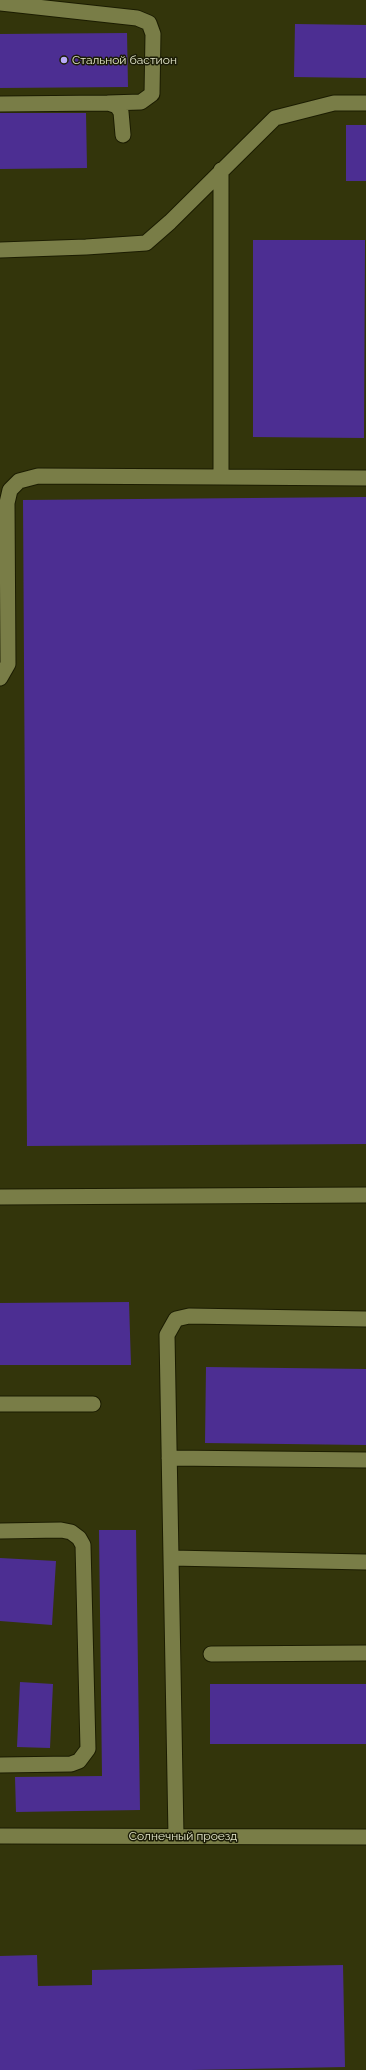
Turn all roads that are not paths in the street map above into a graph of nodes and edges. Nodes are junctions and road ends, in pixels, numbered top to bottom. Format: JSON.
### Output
{"nodes":[{"id":1,"x":0,"y":3,"type":"edge"},
{"id":2,"x":108,"y":103,"type":"junction"},
{"id":3,"x":366,"y":103,"type":"edge"},
{"id":4,"x":0,"y":104,"type":"edge"},
{"id":5,"x":123,"y":135,"type":"dead end"},
{"id":6,"x":222,"y":170,"type":"junction"},
{"id":7,"x":0,"y":250,"type":"edge"},
{"id":8,"x":220,"y":477,"type":"junction"},
{"id":9,"x":366,"y":478,"type":"edge"},
{"id":10,"x":0,"y":678,"type":"edge"},
{"id":11,"x":366,"y":1195,"type":"edge"},
{"id":12,"x":0,"y":1197,"type":"edge"},
{"id":13,"x":366,"y":1319,"type":"edge"},
{"id":14,"x":0,"y":1404,"type":"edge"},
{"id":15,"x":93,"y":1404,"type":"dead end"},
{"id":16,"x":169,"y":1458,"type":"junction"},
{"id":17,"x":366,"y":1460,"type":"edge"},
{"id":18,"x":0,"y":1531,"type":"edge"},
{"id":19,"x":171,"y":1558,"type":"junction"},
{"id":20,"x":366,"y":1562,"type":"edge"},
{"id":21,"x":366,"y":1653,"type":"edge"},
{"id":22,"x":211,"y":1654,"type":"dead end"},
{"id":23,"x":0,"y":1765,"type":"edge"},
{"id":24,"x":0,"y":1836,"type":"edge"},
{"id":25,"x":176,"y":1836,"type":"junction"},
{"id":26,"x":366,"y":1837,"type":"edge"}],
"edges":[{"from":1,"to":2,"type":"lane"},
{"from":2,"to":4,"type":"lane"},
{"from":2,"to":5,"type":"lane"},
{"from":3,"to":6,"type":"lane"},
{"from":6,"to":7,"type":"lane"},
{"from":6,"to":8,"type":"lane"},
{"from":8,"to":9,"type":"lane"},
{"from":8,"to":10,"type":"lane"},
{"from":11,"to":12,"type":"lane"},
{"from":13,"to":16,"type":"lane"},
{"from":14,"to":15,"type":"lane"},
{"from":16,"to":17,"type":"lane"},
{"from":16,"to":19,"type":"lane"},
{"from":18,"to":23,"type":"lane"},
{"from":19,"to":20,"type":"lane"},
{"from":19,"to":25,"type":"lane"},
{"from":21,"to":22,"type":"lane"},
{"from":24,"to":25,"type":"lane","name":"Солнечный проезд"},
{"from":25,"to":26,"type":"lane","name":"Солнечный проезд"}]}
